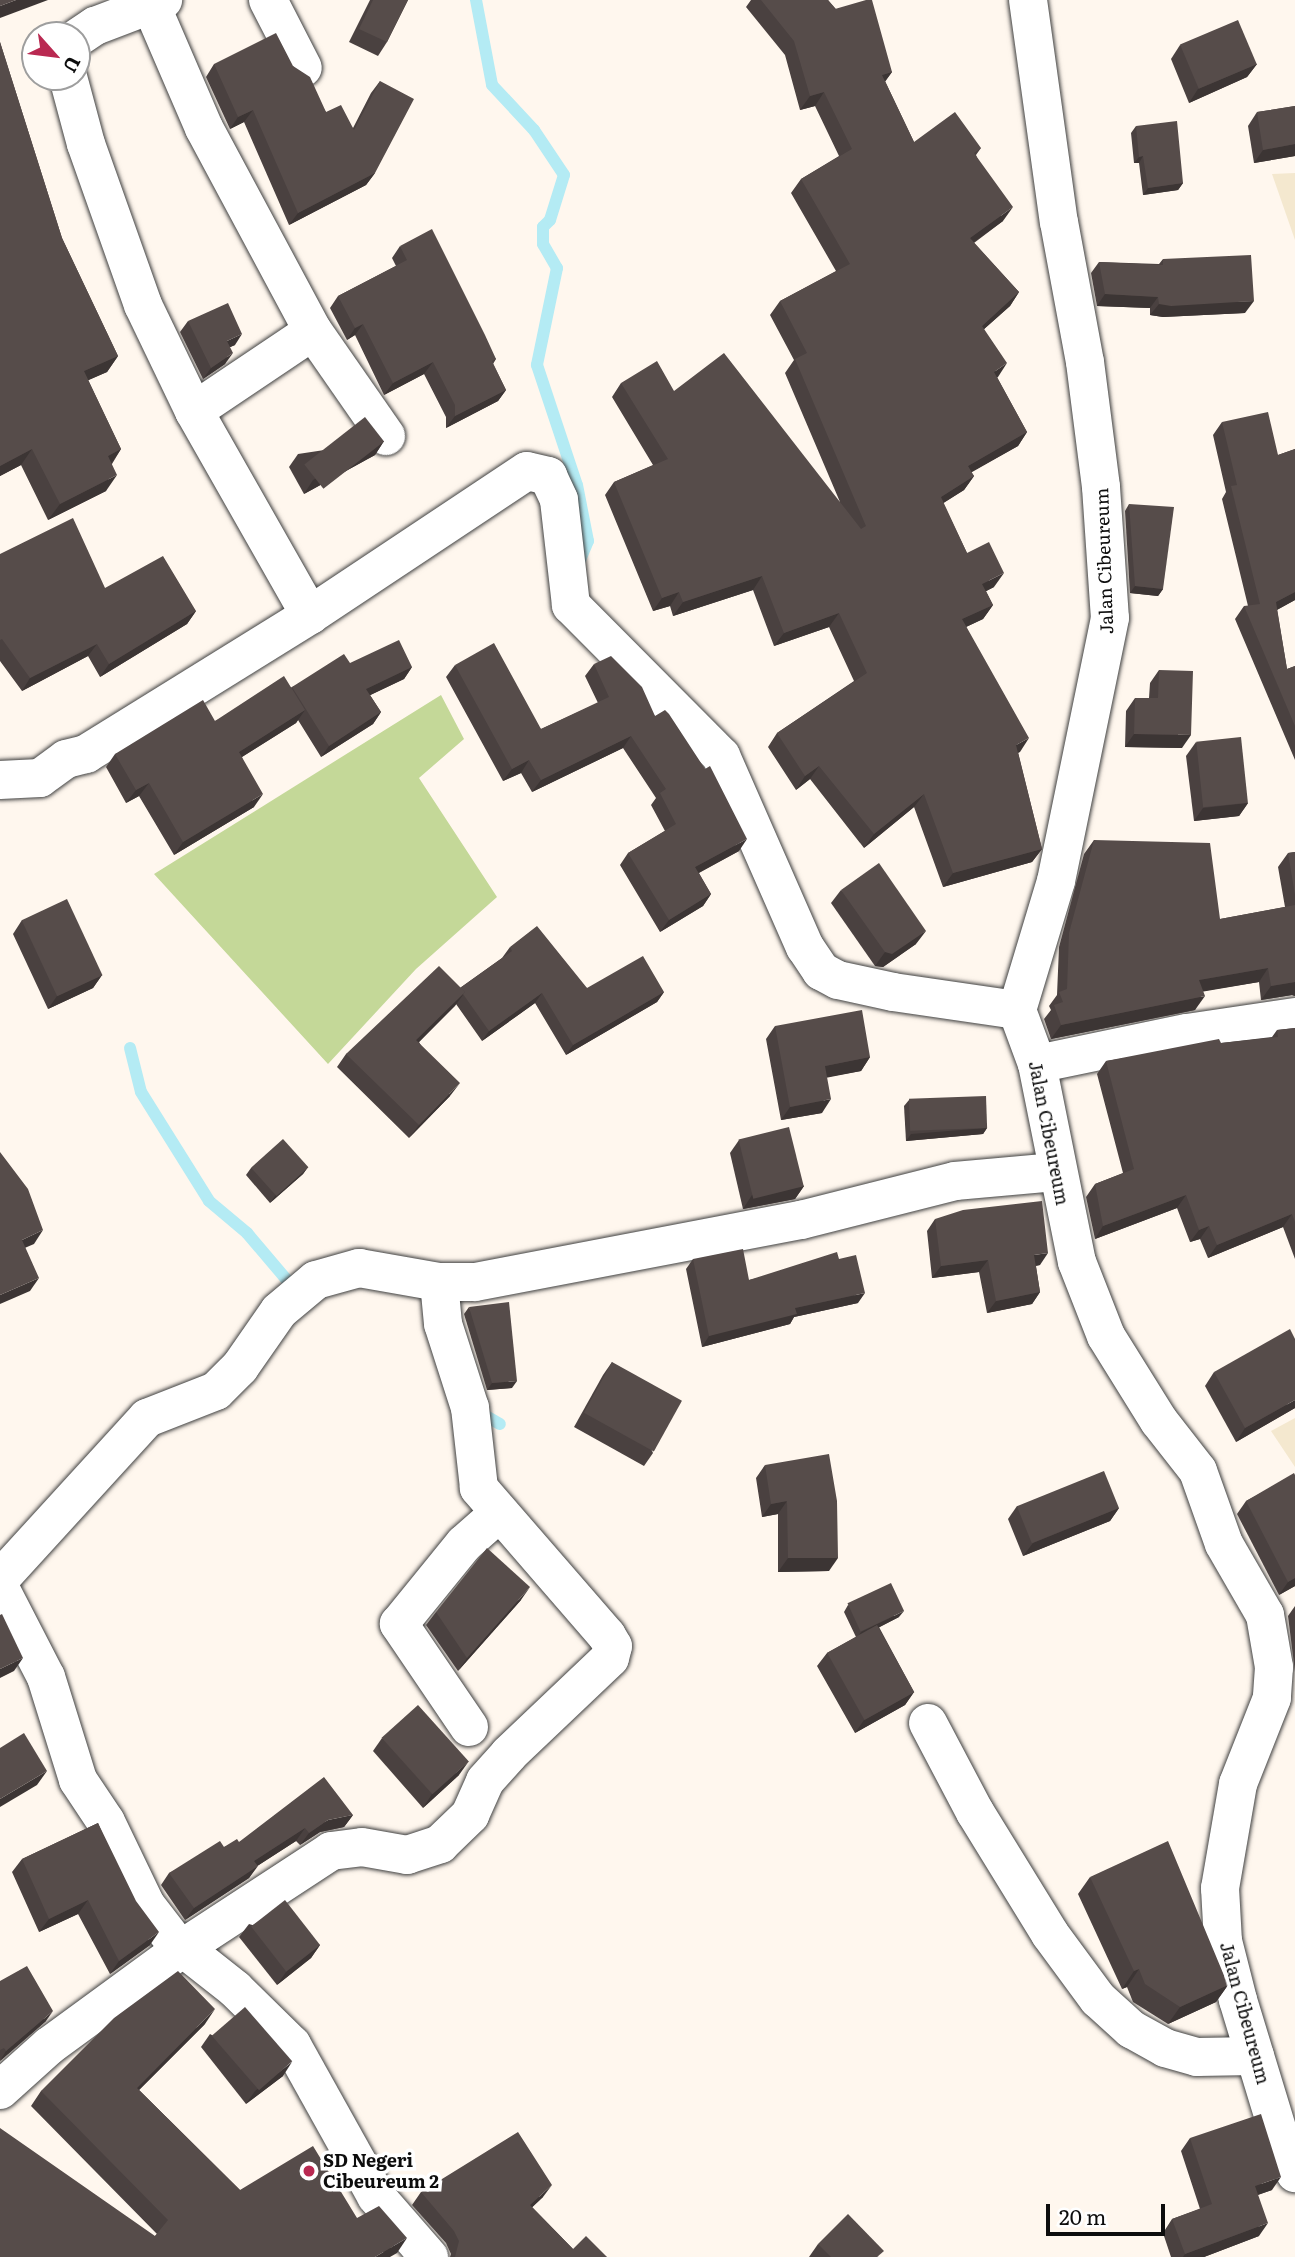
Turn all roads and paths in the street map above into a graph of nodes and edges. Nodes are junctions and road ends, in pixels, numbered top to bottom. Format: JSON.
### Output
{"nodes":[{"id":1,"x":268,"y":0,"type":"edge"},
{"id":2,"x":1028,"y":0,"type":"edge"},
{"id":3,"x":157,"y":2,"type":"edge"},
{"id":4,"x":91,"y":29,"type":"edge"},
{"id":5,"x":303,"y":68,"type":"dead end"},
{"id":6,"x":72,"y":91,"type":"edge"},
{"id":7,"x":313,"y":331,"type":"junction"},
{"id":8,"x":194,"y":411,"type":"junction"},
{"id":9,"x":386,"y":436,"type":"dead end"},
{"id":10,"x":310,"y":615,"type":"junction"},
{"id":11,"x":0,"y":780,"type":"edge"},
{"id":12,"x":1017,"y":1010,"type":"junction"},
{"id":13,"x":1295,"y":1017,"type":"edge"},
{"id":14,"x":1037,"y":1064,"type":"junction"},
{"id":15,"x":1056,"y":1172,"type":"junction"},
{"id":16,"x":439,"y":1282,"type":"junction"},
{"id":17,"x":499,"y":1513,"type":"junction"},
{"id":18,"x":3,"y":1599,"type":"edge"},
{"id":19,"x":1284,"y":1695,"type":"edge"},
{"id":20,"x":928,"y":1723,"type":"dead end"},
{"id":21,"x":469,"y":1727,"type":"dead end"},
{"id":22,"x":183,"y":1948,"type":"junction"},
{"id":23,"x":1255,"y":2056,"type":"junction"},
{"id":24,"x":0,"y":2090,"type":"edge"},
{"id":25,"x":1295,"y":2173,"type":"edge"},
{"id":26,"x":429,"y":2257,"type":"edge"}],
"edges":[{"from":1,"to":5,"type":"street"},
{"from":2,"to":12,"type":"street","name":"Jalan Cibeureum"},
{"from":3,"to":4,"type":"street"},
{"from":3,"to":7,"type":"street"},
{"from":6,"to":8,"type":"street"},
{"from":7,"to":8,"type":"street"},
{"from":7,"to":9,"type":"street"},
{"from":8,"to":10,"type":"street"},
{"from":10,"to":11,"type":"street"},
{"from":10,"to":12,"type":"street"},
{"from":12,"to":14,"type":"street","name":"Jalan Cibeureum"},
{"from":13,"to":14,"type":"street"},
{"from":14,"to":15,"type":"street","name":"Jalan Cibeureum"},
{"from":15,"to":16,"type":"street"},
{"from":15,"to":19,"type":"street","name":"Jalan Cibeureum"},
{"from":16,"to":17,"type":"street"},
{"from":16,"to":18,"type":"street"},
{"from":17,"to":21,"type":"street"},
{"from":17,"to":22,"type":"street"},
{"from":18,"to":22,"type":"street"},
{"from":19,"to":23,"type":"street","name":"Jalan Cibeureum"},
{"from":20,"to":23,"type":"street"},
{"from":22,"to":24,"type":"street"},
{"from":22,"to":26,"type":"street"},
{"from":23,"to":25,"type":"street","name":"Jalan Cibeureum"}]}
